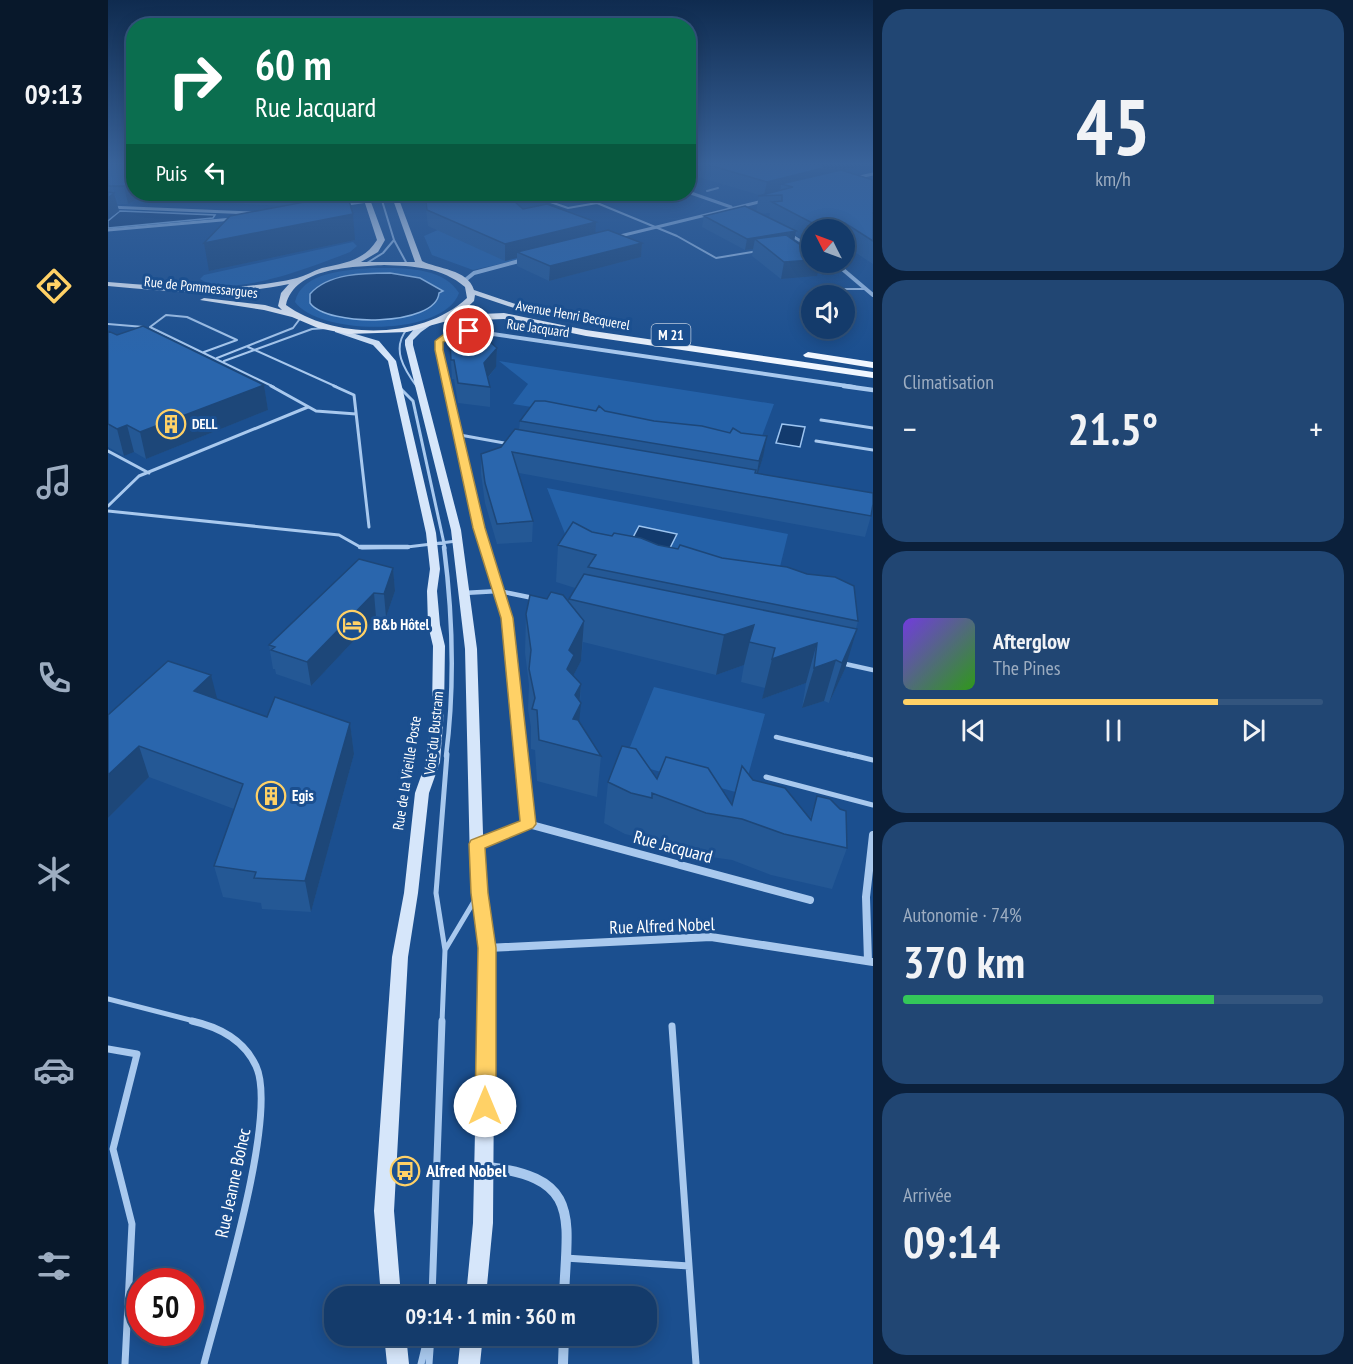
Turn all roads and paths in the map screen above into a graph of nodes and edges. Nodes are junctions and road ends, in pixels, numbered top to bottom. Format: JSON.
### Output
{"nodes":[{"id":1,"x":135,"y":228,"type":"edge"},
{"id":2,"x":377,"y":228,"type":"edge"},
{"id":3,"x":390,"y":228,"type":"edge"},
{"id":4,"x":406,"y":228,"type":"edge"},
{"id":5,"x":654,"y":228,"type":"joint"},
{"id":6,"x":108,"y":230,"type":"edge"},
{"id":7,"x":783,"y":231,"type":"edge"},
{"id":8,"x":612,"y":238,"type":"edge"},
{"id":9,"x":394,"y":240,"type":"junction"},
{"id":10,"x":801,"y":242,"type":"edge"},
{"id":11,"x":801,"y":245,"type":"edge"},
{"id":12,"x":796,"y":246,"type":"edge"},
{"id":13,"x":763,"y":251,"type":"edge"},
{"id":14,"x":528,"y":260,"type":"edge"},
{"id":15,"x":367,"y":263,"type":"junction"},
{"id":16,"x":407,"y":264,"type":"junction"},
{"id":17,"x":351,"y":265,"type":"junction"},
{"id":18,"x":431,"y":267,"type":"junction"},
{"id":19,"x":847,"y":273,"type":"edge"},
{"id":20,"x":301,"y":279,"type":"junction"},
{"id":21,"x":464,"y":281,"type":"junction"},
{"id":22,"x":108,"y":284,"type":"edge"},
{"id":23,"x":855,"y":290,"type":"edge"},
{"id":24,"x":108,"y":292,"type":"edge"},
{"id":25,"x":472,"y":292,"type":"junction"},
{"id":26,"x":870,"y":292,"type":"edge"},
{"id":27,"x":290,"y":315,"type":"junction"},
{"id":28,"x":446,"y":318,"type":"junction"},
{"id":29,"x":299,"y":320,"type":"junction"},
{"id":30,"x":108,"y":324,"type":"edge"},
{"id":31,"x":429,"y":324,"type":"junction"},
{"id":32,"x":150,"y":327,"type":"junction"},
{"id":33,"x":326,"y":328,"type":"junction"},
{"id":34,"x":407,"y":329,"type":"junction"},
{"id":35,"x":338,"y":330,"type":"junction"},
{"id":36,"x":248,"y":347,"type":"junction"},
{"id":37,"x":254,"y":350,"type":"junction"},
{"id":38,"x":204,"y":352,"type":"junction"},
{"id":39,"x":217,"y":358,"type":"junction"},
{"id":40,"x":224,"y":362,"type":"junction"},
{"id":41,"x":873,"y":365,"type":"edge"},
{"id":42,"x":873,"y":375,"type":"edge"},
{"id":43,"x":873,"y":390,"type":"edge"},
{"id":44,"x":420,"y":392,"type":"junction"},
{"id":45,"x":308,"y":407,"type":"junction"},
{"id":46,"x":356,"y":414,"type":"junction"},
{"id":47,"x":821,"y":420,"type":"dead end"},
{"id":48,"x":873,"y":428,"type":"edge"},
{"id":49,"x":460,"y":435,"type":"junction"},
{"id":50,"x":816,"y":441,"type":"dead end"},
{"id":51,"x":520,"y":445,"type":"edge"},
{"id":52,"x":108,"y":450,"type":"edge"},
{"id":53,"x":873,"y":450,"type":"edge"},
{"id":54,"x":149,"y":473,"type":"junction"},
{"id":55,"x":108,"y":506,"type":"edge"},
{"id":56,"x":108,"y":511,"type":"edge"},
{"id":57,"x":369,"y":527,"type":"dead end"},
{"id":58,"x":458,"y":541,"type":"junction"},
{"id":59,"x":439,"y":543,"type":"junction"},
{"id":60,"x":499,"y":591,"type":"junction"},
{"id":61,"x":464,"y":593,"type":"junction"},
{"id":62,"x":544,"y":600,"type":"edge"},
{"id":63,"x":839,"y":662,"type":"edge"},
{"id":64,"x":873,"y":670,"type":"edge"},
{"id":65,"x":776,"y":737,"type":"dead end"},
{"id":66,"x":873,"y":760,"type":"edge"},
{"id":67,"x":766,"y":777,"type":"dead end"},
{"id":68,"x":873,"y":805,"type":"edge"},
{"id":69,"x":528,"y":824,"type":"junction"},
{"id":70,"x":873,"y":835,"type":"edge"},
{"id":71,"x":477,"y":844,"type":"junction"},
{"id":72,"x":479,"y":893,"type":"junction"},
{"id":73,"x":810,"y":900,"type":"dead end"},
{"id":74,"x":487,"y":948,"type":"junction"},
{"id":75,"x":445,"y":950,"type":"junction"},
{"id":76,"x":870,"y":962,"type":"edge"},
{"id":77,"x":108,"y":999,"type":"edge"},
{"id":78,"x":672,"y":1026,"type":"dead end"},
{"id":79,"x":108,"y":1048,"type":"edge"},
{"id":80,"x":484,"y":1167,"type":"junction"},
{"id":81,"x":564,"y":1258,"type":"junction"},
{"id":82,"x":688,"y":1266,"type":"junction"},
{"id":83,"x":389,"y":1286,"type":"edge"},
{"id":84,"x":432,"y":1286,"type":"edge"},
{"id":85,"x":477,"y":1286,"type":"edge"},
{"id":86,"x":564,"y":1286,"type":"edge"},
{"id":87,"x":396,"y":1346,"type":"edge"},
{"id":88,"x":426,"y":1346,"type":"edge"},
{"id":89,"x":429,"y":1346,"type":"edge"},
{"id":90,"x":471,"y":1346,"type":"edge"},
{"id":91,"x":564,"y":1346,"type":"edge"},
{"id":92,"x":125,"y":1364,"type":"edge"},
{"id":93,"x":204,"y":1364,"type":"edge"},
{"id":94,"x":398,"y":1364,"type":"edge"},
{"id":95,"x":421,"y":1364,"type":"edge"},
{"id":96,"x":429,"y":1364,"type":"edge"},
{"id":97,"x":469,"y":1364,"type":"edge"},
{"id":98,"x":563,"y":1364,"type":"edge"},
{"id":99,"x":696,"y":1364,"type":"edge"}],
"edges":[{"from":1,"to":6,"type":"street"},
{"from":2,"to":17,"type":"main road"},
{"from":3,"to":9,"type":"lane"},
{"from":4,"to":18,"type":"main road"},
{"from":5,"to":8,"type":"street"},
{"from":5,"to":13,"type":"lane"},
{"from":7,"to":10,"type":"street"},
{"from":9,"to":15,"type":"lane"},
{"from":9,"to":16,"type":"lane"},
{"from":11,"to":12,"type":"lane"},
{"from":14,"to":21,"type":"street"},
{"from":15,"to":16,"type":"main road"},
{"from":15,"to":17,"type":"main road"},
{"from":16,"to":18,"type":"main road"},
{"from":17,"to":20,"type":"main road","name":"Rue de Pommessargues"},
{"from":18,"to":21,"type":"main road"},
{"from":19,"to":26,"type":"street"},
{"from":20,"to":22,"type":"main road","name":"Rue de Pommessargues"},
{"from":20,"to":27,"type":"main road"},
{"from":21,"to":25,"type":"main road"},
{"from":23,"to":26,"type":"lane"},
{"from":24,"to":27,"type":"main road","name":"Rue de Pommessargues"},
{"from":25,"to":28,"type":"main road"},
{"from":25,"to":41,"type":"main road","name":"Avenue Henri Becquerel","number":"M 21"},
{"from":27,"to":29,"type":"main road","name":"Rue de Pommessargues"},
{"from":28,"to":31,"type":"main road","name":"Rue de Pommessargues"},
{"from":28,"to":42,"type":"main road","name":"Avenue Henri Becquerel","number":"M 21"},
{"from":29,"to":33,"type":"main road","name":"Rue de Pommessargues"},
{"from":29,"to":36,"type":"lane"},
{"from":30,"to":32,"type":"lane"},
{"from":31,"to":34,"type":"main road","name":"Rue de Pommessargues"},
{"from":31,"to":44,"type":"main road"},
{"from":32,"to":38,"type":"lane"},
{"from":32,"to":38,"type":"lane"},
{"from":33,"to":35,"type":"main road","name":"Rue de Pommessargues"},
{"from":33,"to":37,"type":"lane"},
{"from":34,"to":35,"type":"main road","name":"Rue de Pommessargues"},
{"from":34,"to":44,"type":"lane"},
{"from":35,"to":59,"type":"main road","name":"Rue de la Vieille Poste"},
{"from":36,"to":37,"type":"lane"},
{"from":36,"to":39,"type":"lane"},
{"from":37,"to":40,"type":"lane"},
{"from":37,"to":46,"type":"lane"},
{"from":38,"to":39,"type":"lane"},
{"from":39,"to":40,"type":"lane"},
{"from":40,"to":45,"type":"lane"},
{"from":43,"to":49,"type":"street","name":"Rue Jacquard"},
{"from":44,"to":58,"type":"main road"},
{"from":45,"to":46,"type":"lane"},
{"from":45,"to":54,"type":"lane"},
{"from":46,"to":57,"type":"lane"},
{"from":47,"to":48,"type":"lane"},
{"from":49,"to":51,"type":"lane"},
{"from":49,"to":60,"type":"street","name":"Rue Jacquard"},
{"from":50,"to":53,"type":"lane"},
{"from":52,"to":54,"type":"lane"},
{"from":54,"to":55,"type":"lane"},
{"from":56,"to":59,"type":"lane"},
{"from":58,"to":59,"type":"lane"},
{"from":58,"to":61,"type":"main road"},
{"from":59,"to":75,"type":"lane","name":"Voie du Bustram"},
{"from":59,"to":83,"type":"main road","name":"Rue de la Vieille Poste"},
{"from":60,"to":61,"type":"lane"},
{"from":60,"to":62,"type":"lane"},
{"from":60,"to":69,"type":"street","name":"Rue Jacquard"},
{"from":61,"to":71,"type":"main road"},
{"from":63,"to":64,"type":"lane"},
{"from":65,"to":66,"type":"lane"},
{"from":67,"to":68,"type":"lane"},
{"from":69,"to":71,"type":"street"},
{"from":69,"to":73,"type":"street","name":"Rue Jacquard"},
{"from":70,"to":76,"type":"street"},
{"from":71,"to":72,"type":"main road"},
{"from":72,"to":74,"type":"main road"},
{"from":72,"to":75,"type":"lane","name":"Voie du Bustram"},
{"from":74,"to":76,"type":"street","name":"Rue Alfred Nobel"},
{"from":74,"to":80,"type":"main road"},
{"from":75,"to":84,"type":"lane","name":"Voie du Bustram"},
{"from":77,"to":93,"type":"lane","name":"Rue Jeanne Bohec"},
{"from":78,"to":82,"type":"lane"},
{"from":79,"to":92,"type":"lane"},
{"from":80,"to":81,"type":"street"},
{"from":80,"to":85,"type":"main road"},
{"from":81,"to":82,"type":"lane"},
{"from":81,"to":86,"type":"street"},
{"from":82,"to":99,"type":"lane"},
{"from":87,"to":94,"type":"main road"},
{"from":88,"to":95,"type":"lane"},
{"from":89,"to":96,"type":"lane"},
{"from":90,"to":97,"type":"main road"},
{"from":91,"to":98,"type":"street"}]}
